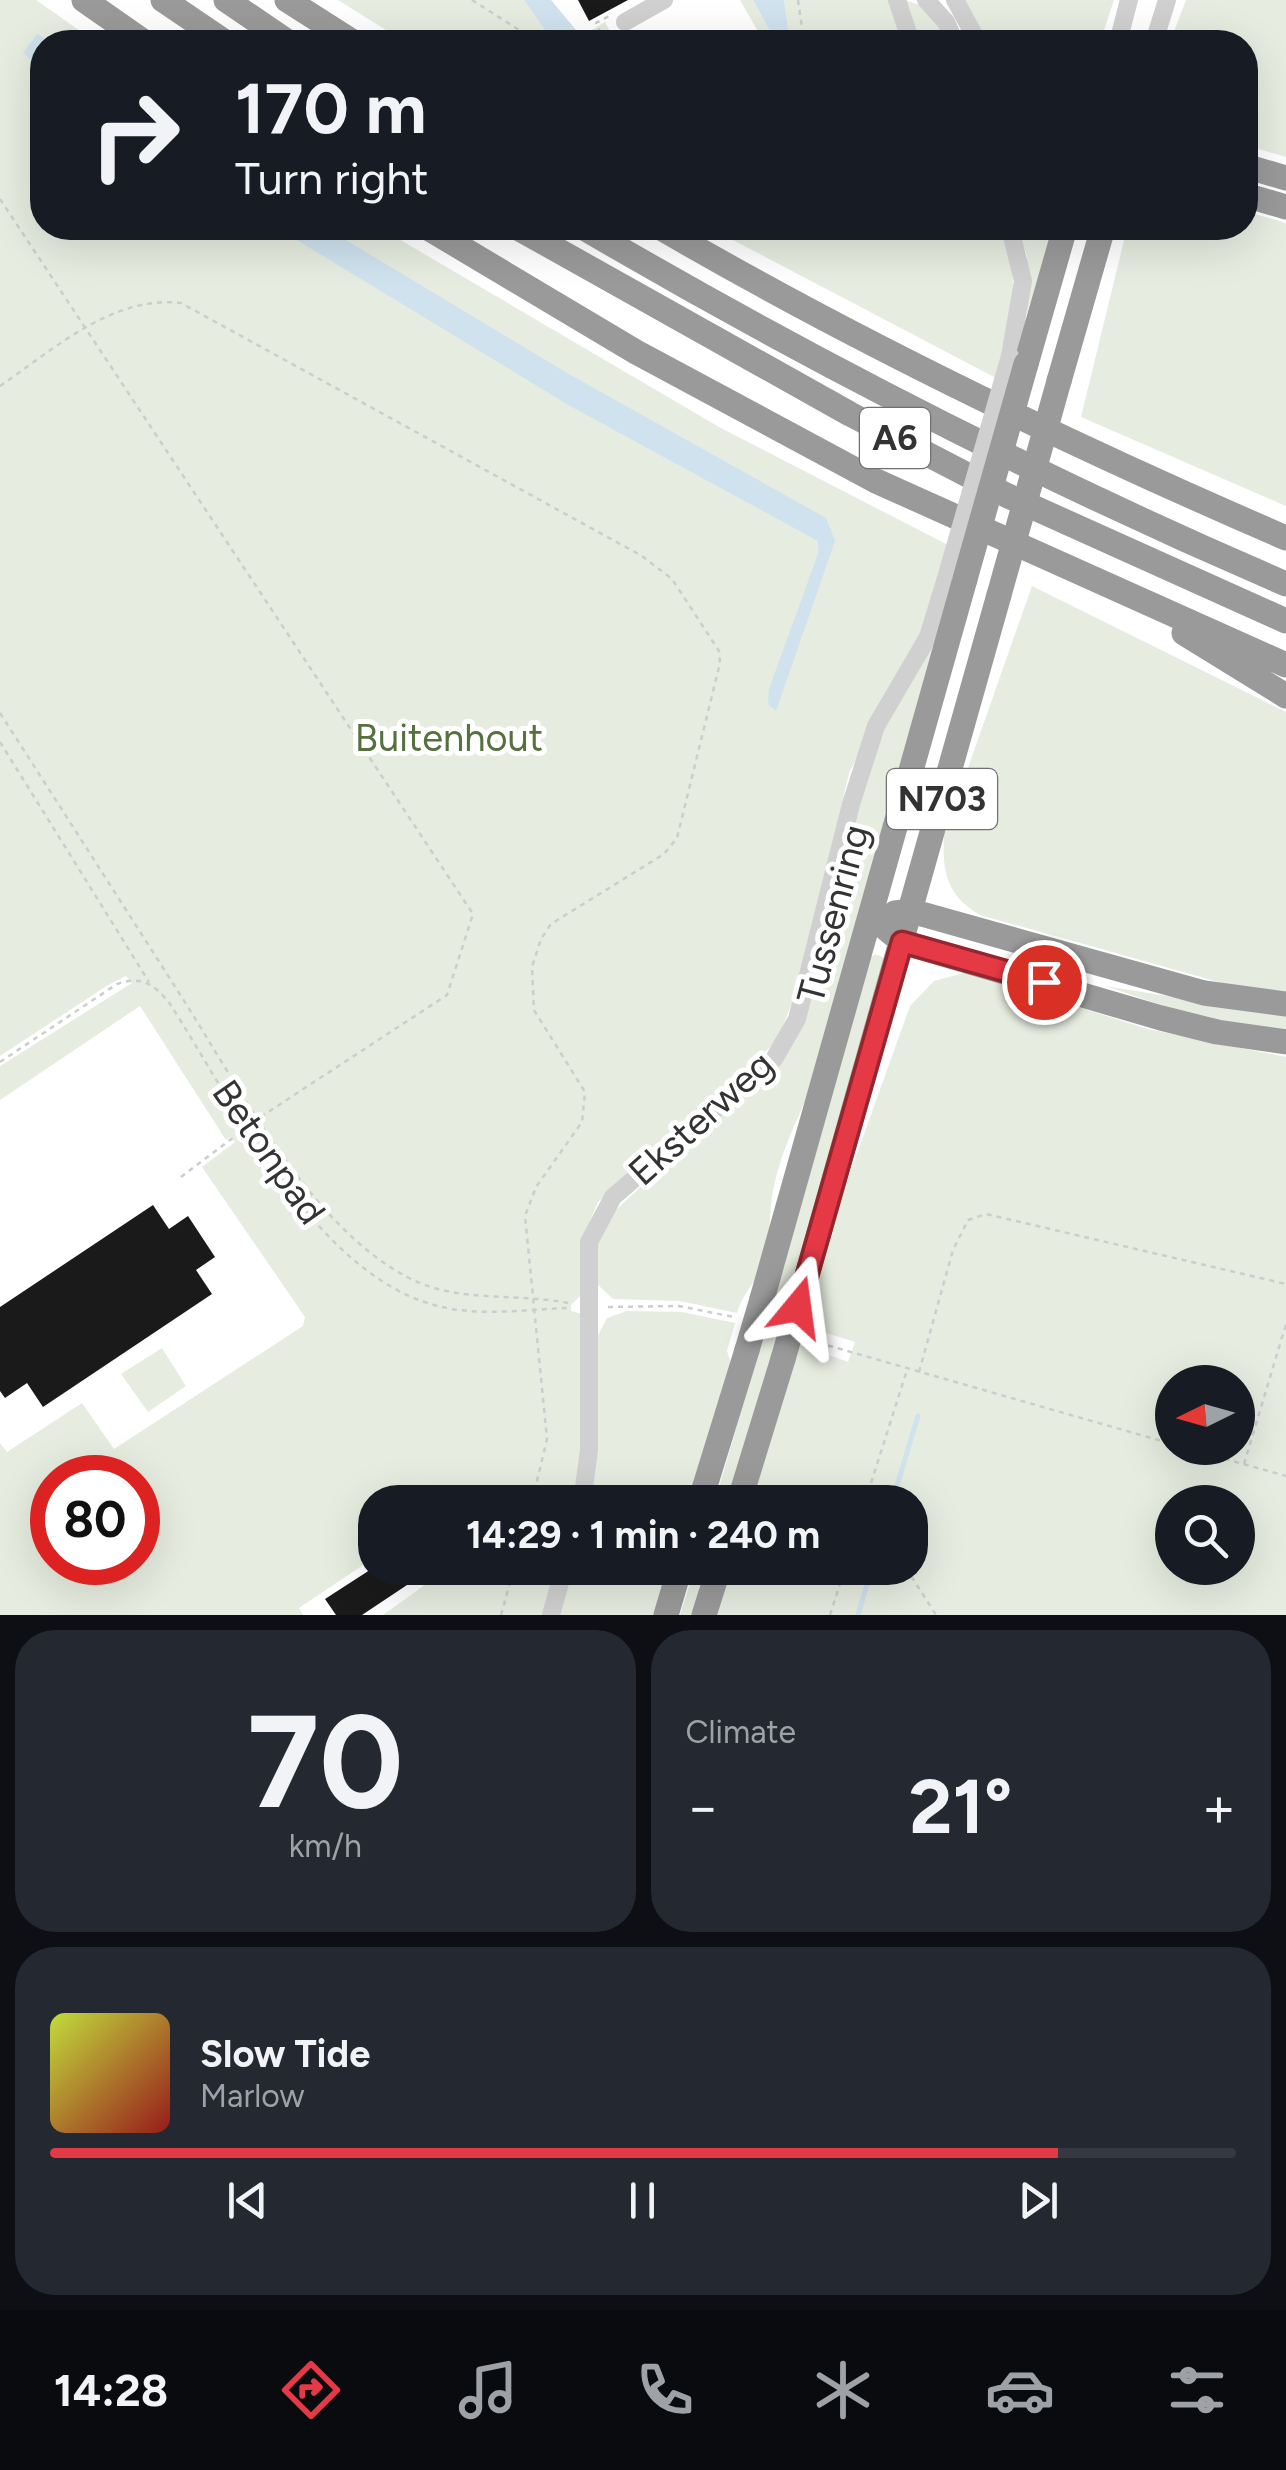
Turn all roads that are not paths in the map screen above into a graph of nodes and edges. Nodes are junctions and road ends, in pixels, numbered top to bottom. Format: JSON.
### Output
{"nodes":[{"id":1,"x":84,"y":0,"type":"edge"},
{"id":2,"x":163,"y":0,"type":"edge"},
{"id":3,"x":226,"y":0,"type":"edge"},
{"id":4,"x":287,"y":0,"type":"edge"},
{"id":5,"x":664,"y":0,"type":"edge"},
{"id":6,"x":926,"y":0,"type":"edge"},
{"id":7,"x":955,"y":0,"type":"edge"},
{"id":8,"x":1129,"y":0,"type":"edge"},
{"id":9,"x":1166,"y":0,"type":"edge"},
{"id":10,"x":899,"y":2,"type":"edge"},
{"id":11,"x":625,"y":22,"type":"road end"},
{"id":12,"x":127,"y":30,"type":"edge"},
{"id":13,"x":207,"y":30,"type":"edge"},
{"id":14,"x":270,"y":30,"type":"edge"},
{"id":15,"x":334,"y":30,"type":"edge"},
{"id":16,"x":907,"y":30,"type":"edge"},
{"id":17,"x":950,"y":30,"type":"edge"},
{"id":18,"x":971,"y":30,"type":"edge"},
{"id":19,"x":1121,"y":30,"type":"edge"},
{"id":20,"x":1157,"y":30,"type":"edge"},
{"id":21,"x":1258,"y":170,"type":"edge"},
{"id":22,"x":1286,"y":178,"type":"edge"},
{"id":23,"x":1258,"y":199,"type":"edge"},
{"id":24,"x":1286,"y":207,"type":"edge"},
{"id":25,"x":448,"y":240,"type":"edge"},
{"id":26,"x":539,"y":240,"type":"edge"},
{"id":27,"x":605,"y":240,"type":"edge"},
{"id":28,"x":683,"y":240,"type":"edge"},
{"id":29,"x":1013,"y":240,"type":"edge"},
{"id":30,"x":1061,"y":240,"type":"edge"},
{"id":31,"x":1100,"y":240,"type":"edge"},
{"id":32,"x":1018,"y":360,"type":"junction"},
{"id":33,"x":1138,"y":474,"type":"junction"},
{"id":34,"x":1286,"y":524,"type":"edge"},
{"id":35,"x":1286,"y":538,"type":"edge"},
{"id":36,"x":957,"y":575,"type":"junction"},
{"id":37,"x":1286,"y":584,"type":"edge"},
{"id":38,"x":1129,"y":596,"type":"junction"},
{"id":39,"x":1286,"y":621,"type":"edge"},
{"id":40,"x":1286,"y":665,"type":"edge"},
{"id":41,"x":1286,"y":696,"type":"edge"},
{"id":42,"x":910,"y":911,"type":"junction"},
{"id":43,"x":871,"y":916,"type":"junction"},
{"id":44,"x":902,"y":942,"type":"junction"},
{"id":45,"x":1286,"y":1004,"type":"edge"},
{"id":46,"x":1286,"y":1042,"type":"edge"},
{"id":47,"x":585,"y":1485,"type":"edge"},
{"id":48,"x":705,"y":1485,"type":"edge"},
{"id":49,"x":743,"y":1485,"type":"edge"},
{"id":50,"x":559,"y":1585,"type":"edge"},
{"id":51,"x":675,"y":1585,"type":"edge"},
{"id":52,"x":713,"y":1585,"type":"edge"},
{"id":53,"x":551,"y":1615,"type":"edge"},
{"id":54,"x":666,"y":1615,"type":"edge"},
{"id":55,"x":704,"y":1615,"type":"edge"}],
"edges":[{"from":1,"to":12,"type":"highway"},
{"from":2,"to":13,"type":"highway"},
{"from":3,"to":14,"type":"highway"},
{"from":4,"to":15,"type":"highway"},
{"from":5,"to":11,"type":"street"},
{"from":6,"to":17,"type":"street"},
{"from":7,"to":18,"type":"street"},
{"from":8,"to":19,"type":"street"},
{"from":9,"to":20,"type":"street"},
{"from":10,"to":16,"type":"street"},
{"from":21,"to":22,"type":"highway"},
{"from":23,"to":24,"type":"highway"},
{"from":25,"to":38,"type":"highway","number":"A6"},
{"from":26,"to":39,"type":"highway","number":"A6"},
{"from":27,"to":37,"type":"highway","number":"A6"},
{"from":28,"to":33,"type":"highway","number":"A6"},
{"from":29,"to":32,"type":"street"},
{"from":30,"to":32,"type":"highway","name":"Tussenring","number":"N703"},
{"from":31,"to":42,"type":"highway","name":"Tussenring","number":"N703","bridge":true},
{"from":32,"to":36,"type":"highway","name":"Tussenring","number":"N703","bridge":true},
{"from":33,"to":34,"type":"highway","number":"A6"},
{"from":33,"to":35,"type":"highway","number":"A6"},
{"from":36,"to":43,"type":"highway","name":"Tussenring","number":"N703"},
{"from":36,"to":47,"type":"street","name":"Eksterweg"},
{"from":38,"to":40,"type":"highway","number":"A6"},
{"from":38,"to":41,"type":"highway","number":"A6"},
{"from":42,"to":43,"type":"highway"},
{"from":42,"to":44,"type":"highway","name":"Tussenring","number":"N703"},
{"from":42,"to":45,"type":"highway"},
{"from":43,"to":44,"type":"highway"},
{"from":43,"to":48,"type":"highway","name":"Tussenring","number":"N703","bridge":true},
{"from":44,"to":46,"type":"highway"},
{"from":44,"to":49,"type":"highway","name":"Tussenring","number":"N703","bridge":true},
{"from":50,"to":53,"type":"street"},
{"from":51,"to":54,"type":"highway"},
{"from":52,"to":55,"type":"highway"}]}
